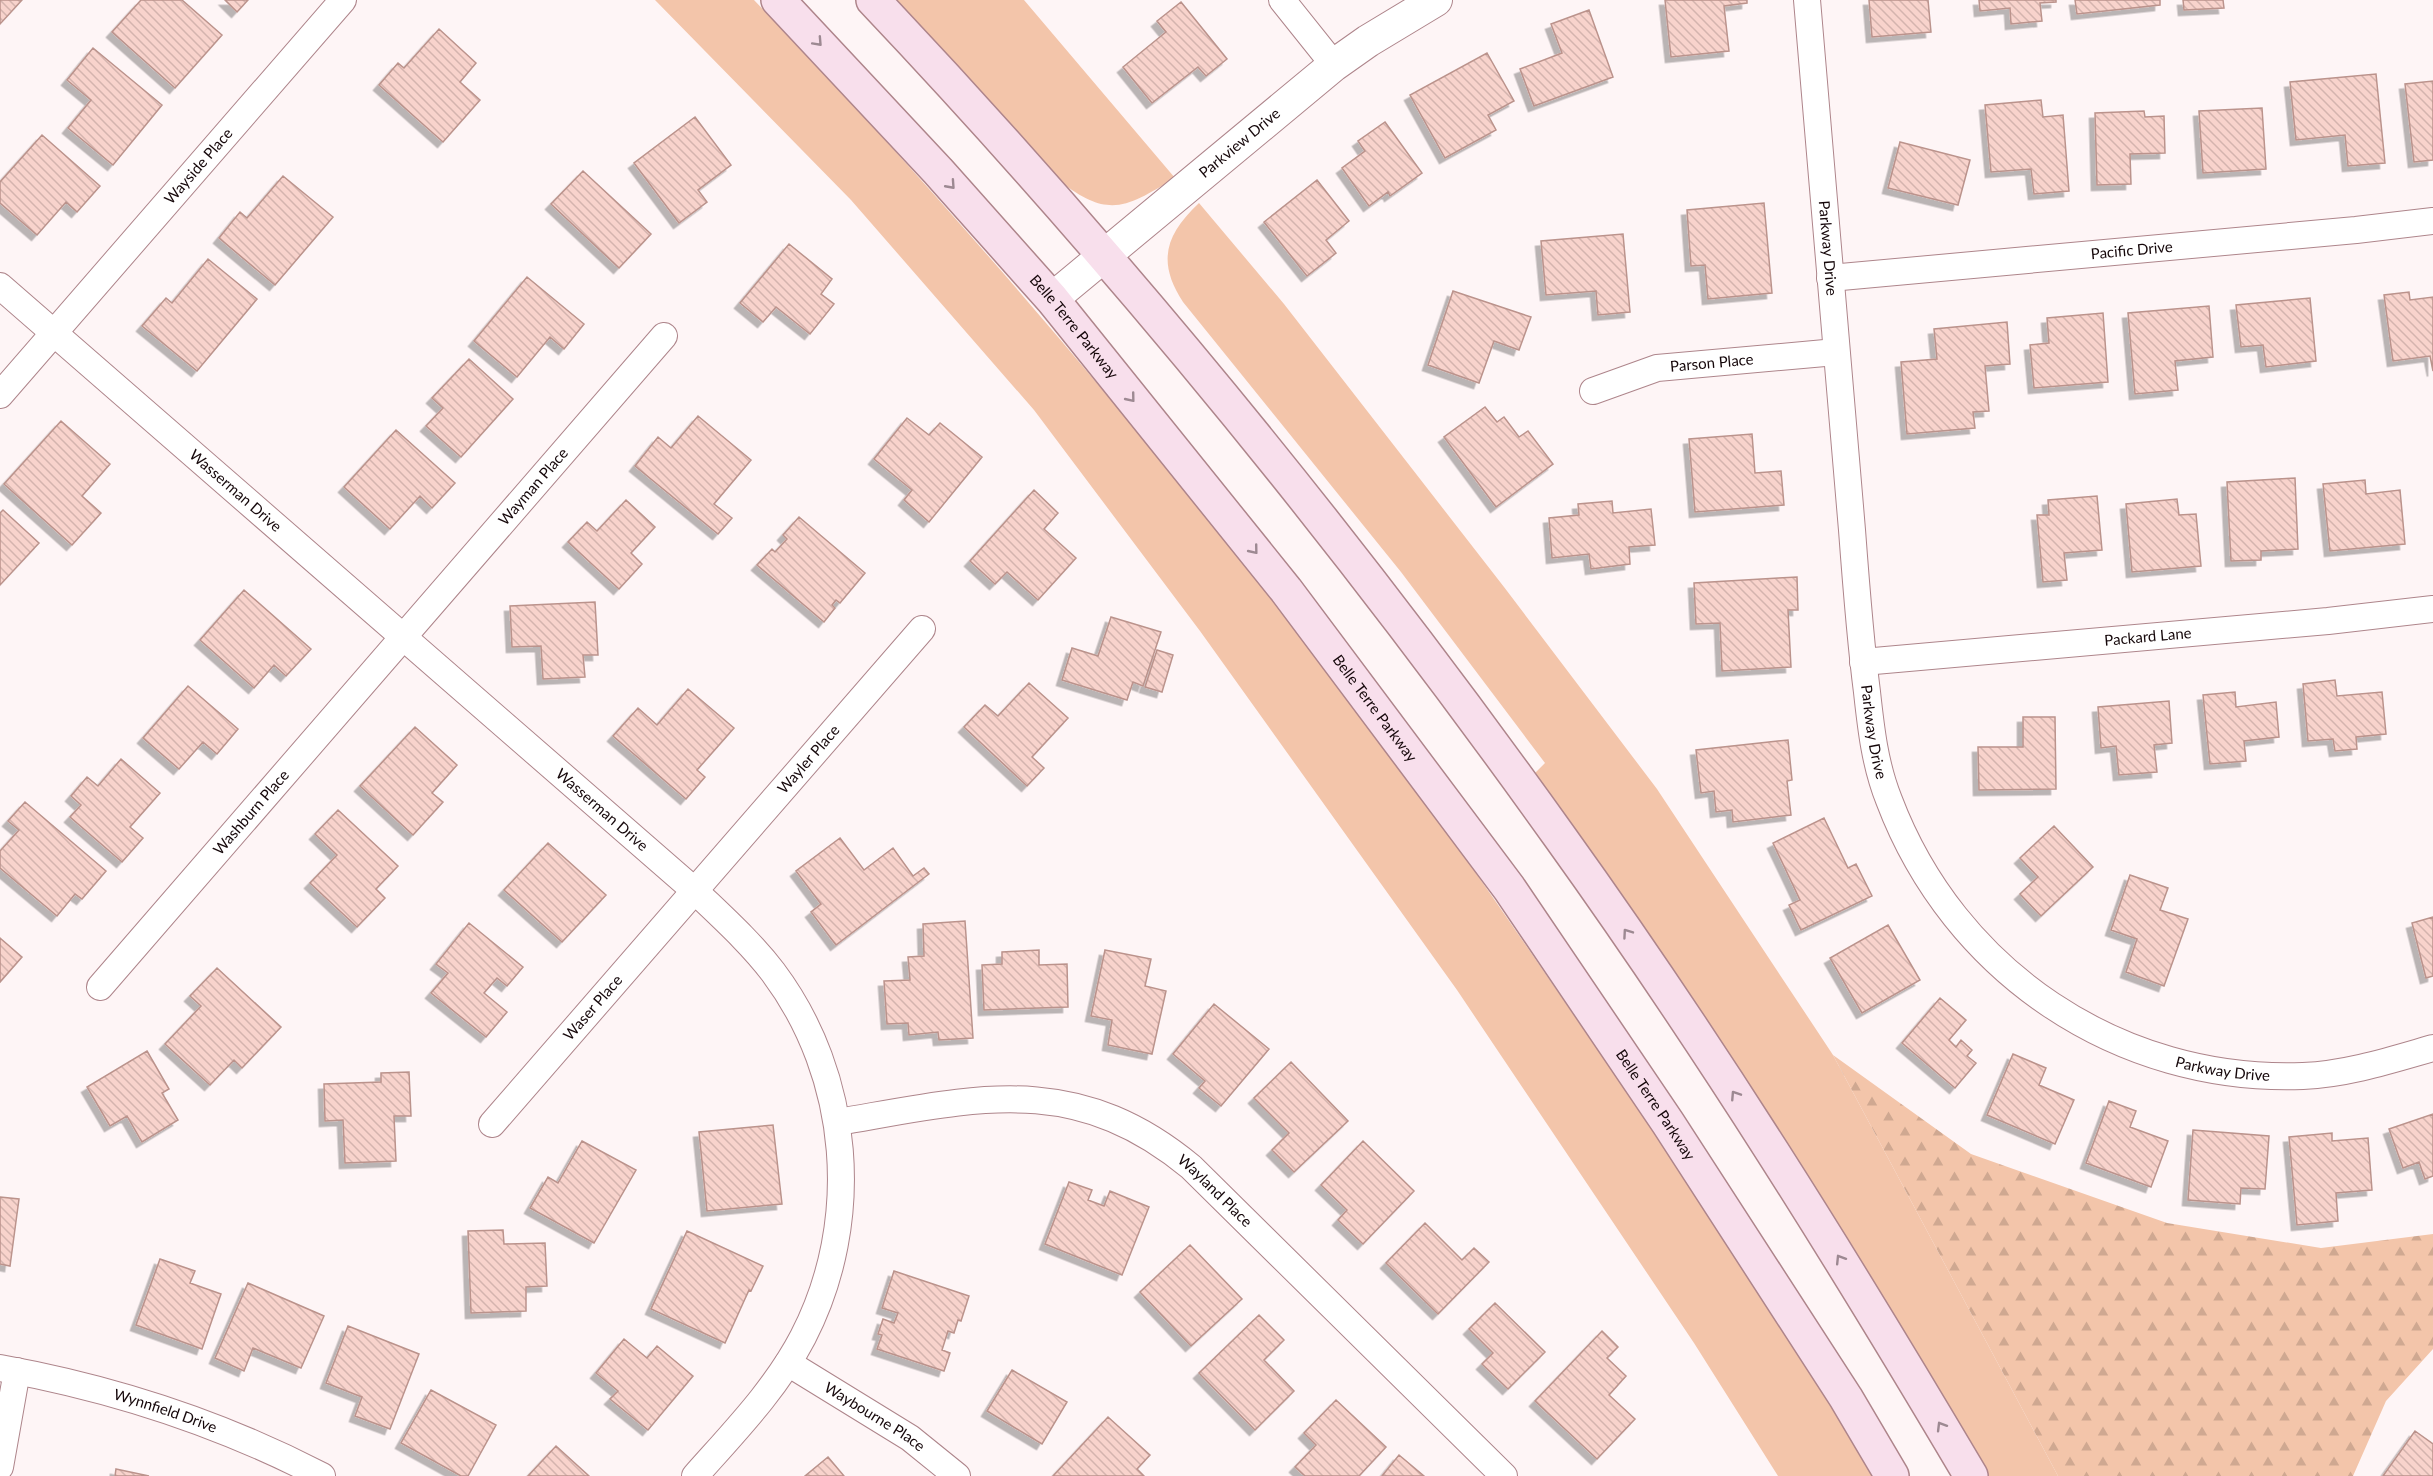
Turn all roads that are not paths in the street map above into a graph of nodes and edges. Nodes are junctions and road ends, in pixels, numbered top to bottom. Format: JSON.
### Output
{"nodes":[{"id":1,"x":343,"y":0,"type":"edge"},
{"id":2,"x":778,"y":0,"type":"edge"},
{"id":3,"x":873,"y":0,"type":"edge"},
{"id":4,"x":1282,"y":0,"type":"edge"},
{"id":5,"x":1436,"y":0,"type":"edge"},
{"id":6,"x":1807,"y":0,"type":"edge"},
{"id":7,"x":1334,"y":65,"type":"junction"},
{"id":8,"x":2433,"y":221,"type":"edge"},
{"id":9,"x":1104,"y":256,"type":"junction"},
{"id":10,"x":1830,"y":278,"type":"junction"},
{"id":11,"x":0,"y":286,"type":"edge"},
{"id":12,"x":1052,"y":299,"type":"junction"},
{"id":13,"x":54,"y":333,"type":"junction"},
{"id":14,"x":664,"y":336,"type":"dead end"},
{"id":15,"x":1836,"y":352,"type":"junction"},
{"id":16,"x":1593,"y":391,"type":"dead end"},
{"id":17,"x":0,"y":395,"type":"edge"},
{"id":18,"x":2433,"y":609,"type":"edge"},
{"id":19,"x":922,"y":629,"type":"dead end"},
{"id":20,"x":402,"y":637,"type":"junction"},
{"id":21,"x":1863,"y":662,"type":"junction"},
{"id":22,"x":694,"y":891,"type":"junction"},
{"id":23,"x":100,"y":987,"type":"dead end"},
{"id":24,"x":2433,"y":1048,"type":"edge"},
{"id":25,"x":838,"y":1122,"type":"junction"},
{"id":26,"x":492,"y":1124,"type":"dead end"},
{"id":27,"x":788,"y":1363,"type":"junction"},
{"id":28,"x":9,"y":1369,"type":"edge"},
{"id":29,"x":0,"y":1467,"type":"edge"},
{"id":30,"x":322,"y":1476,"type":"edge"},
{"id":31,"x":695,"y":1476,"type":"edge"},
{"id":32,"x":957,"y":1476,"type":"edge"},
{"id":33,"x":1504,"y":1476,"type":"edge"},
{"id":34,"x":1892,"y":1476,"type":"edge"},
{"id":35,"x":1971,"y":1476,"type":"edge"}],
"edges":[{"from":1,"to":13,"type":"street","name":"Wayside Place"},
{"from":2,"to":12,"type":"main road","name":"Belle Terre Parkway","one_way":true},
{"from":3,"to":9,"type":"main road"},
{"from":4,"to":7,"type":"street"},
{"from":5,"to":7,"type":"street","name":"Parkview Drive"},
{"from":6,"to":10,"type":"street","name":"Parkway Drive"},
{"from":7,"to":9,"type":"street","name":"Parkview Drive"},
{"from":8,"to":10,"type":"street","name":"Pacific Drive"},
{"from":9,"to":12,"type":"street","name":"Parkview Drive"},
{"from":35,"to":9,"type":"main road","one_way":true},
{"from":10,"to":15,"type":"street","name":"Parkway Drive"},
{"from":11,"to":13,"type":"street","name":"Wasserman Drive"},
{"from":12,"to":34,"type":"main road","name":"Belle Terre Parkway","one_way":true},
{"from":13,"to":17,"type":"street","name":"Wayside Place"},
{"from":13,"to":20,"type":"street","name":"Wasserman Drive"},
{"from":14,"to":20,"type":"street","name":"Wayman Place"},
{"from":15,"to":16,"type":"street","name":"Parson Place"},
{"from":15,"to":21,"type":"street","name":"Parkway Drive"},
{"from":18,"to":21,"type":"street","name":"Packard Lane"},
{"from":19,"to":22,"type":"street","name":"Wayler Place"},
{"from":20,"to":22,"type":"street","name":"Wasserman Drive"},
{"from":20,"to":23,"type":"street","name":"Washburn Place"},
{"from":21,"to":24,"type":"street","name":"Parkway Drive"},
{"from":22,"to":25,"type":"street","name":"Wasserman Drive"},
{"from":22,"to":26,"type":"street","name":"Waser Place"},
{"from":25,"to":27,"type":"street","name":"Wasserman Drive"},
{"from":25,"to":33,"type":"street","name":"Wayland Place"},
{"from":27,"to":31,"type":"street","name":"Wasserman Drive"},
{"from":27,"to":32,"type":"street","name":"Waybourne Place"},
{"from":28,"to":29,"type":"street"},
{"from":28,"to":30,"type":"street","name":"Wynnfield Drive"}]}
